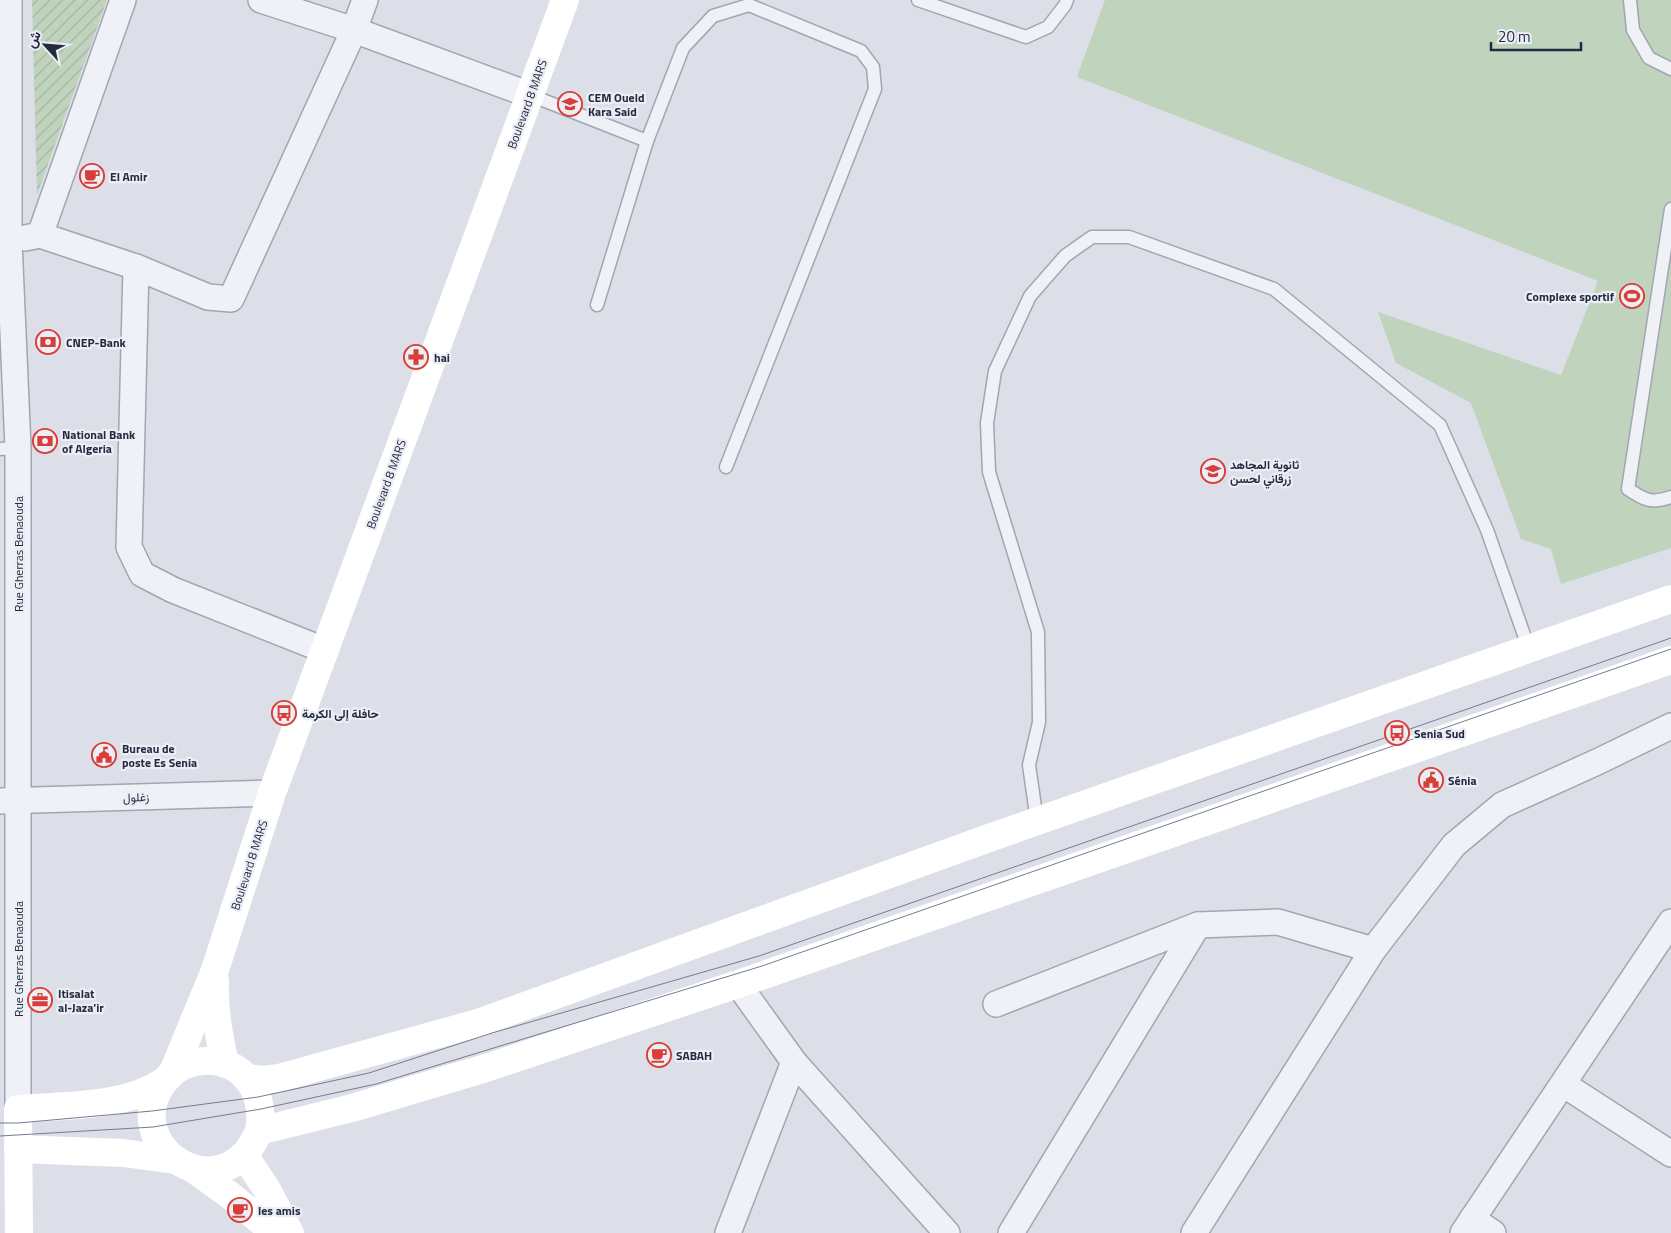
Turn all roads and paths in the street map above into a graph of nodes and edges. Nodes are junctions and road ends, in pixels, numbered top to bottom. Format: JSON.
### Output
{"nodes":[{"id":1,"x":9,"y":0,"type":"edge"},
{"id":2,"x":123,"y":0,"type":"edge"},
{"id":3,"x":261,"y":0,"type":"edge"},
{"id":4,"x":365,"y":0,"type":"edge"},
{"id":5,"x":565,"y":0,"type":"edge"},
{"id":6,"x":918,"y":0,"type":"edge"},
{"id":7,"x":1067,"y":0,"type":"edge"},
{"id":8,"x":1630,"y":0,"type":"edge"},
{"id":9,"x":354,"y":30,"type":"junction"},
{"id":10,"x":1671,"y":68,"type":"edge"},
{"id":11,"x":530,"y":95,"type":"junction"},
{"id":12,"x":647,"y":141,"type":"junction"},
{"id":13,"x":1671,"y":208,"type":"edge"},
{"id":14,"x":40,"y":235,"type":"junction"},
{"id":15,"x":9,"y":241,"type":"junction"},
{"id":16,"x":136,"y":268,"type":"junction"},
{"id":17,"x":597,"y":305,"type":"dead end"},
{"id":18,"x":9,"y":449,"type":"edge"},
{"id":19,"x":726,"y":467,"type":"dead end"},
{"id":20,"x":1671,"y":497,"type":"edge"},
{"id":21,"x":1671,"y":599,"type":"edge"},
{"id":22,"x":1528,"y":648,"type":"junction"},
{"id":23,"x":324,"y":650,"type":"junction"},
{"id":24,"x":1671,"y":660,"type":"edge"},
{"id":25,"x":1671,"y":726,"type":"edge"},
{"id":26,"x":272,"y":793,"type":"junction"},
{"id":27,"x":9,"y":800,"type":"edge"},
{"id":28,"x":1037,"y":822,"type":"junction"},
{"id":29,"x":1671,"y":922,"type":"edge"},
{"id":30,"x":1198,"y":925,"type":"junction"},
{"id":31,"x":1373,"y":950,"type":"junction"},
{"id":32,"x":216,"y":970,"type":"junction"},
{"id":33,"x":738,"y":984,"type":"junction"},
{"id":34,"x":996,"y":1004,"type":"dead end"},
{"id":35,"x":794,"y":1062,"type":"junction"},
{"id":36,"x":236,"y":1070,"type":"junction"},
{"id":37,"x":168,"y":1077,"type":"junction"},
{"id":38,"x":1562,"y":1084,"type":"junction"},
{"id":39,"x":14,"y":1129,"type":"edge"},
{"id":40,"x":259,"y":1131,"type":"junction"},
{"id":41,"x":1671,"y":1154,"type":"edge"},
{"id":42,"x":244,"y":1155,"type":"junction"},
{"id":43,"x":183,"y":1164,"type":"junction"},
{"id":44,"x":1468,"y":1226,"type":"edge"},
{"id":45,"x":19,"y":1233,"type":"edge"},
{"id":46,"x":274,"y":1233,"type":"edge"},
{"id":47,"x":290,"y":1233,"type":"edge"},
{"id":48,"x":728,"y":1233,"type":"edge"},
{"id":49,"x":947,"y":1233,"type":"edge"},
{"id":50,"x":1011,"y":1233,"type":"edge"},
{"id":51,"x":1194,"y":1233,"type":"edge"},
{"id":52,"x":1493,"y":1233,"type":"edge"}],
"edges":[{"from":1,"to":15,"type":"street","name":"Rue Gherras Benaouda"},
{"from":2,"to":14,"type":"street"},
{"from":3,"to":9,"type":"street"},
{"from":4,"to":9,"type":"street"},
{"from":5,"to":11,"type":"main road","name":"Boulevard 8 MARS"},
{"from":6,"to":7,"type":"lane"},
{"from":8,"to":10,"type":"lane"},
{"from":9,"to":11,"type":"street"},
{"from":9,"to":16,"type":"street"},
{"from":11,"to":12,"type":"lane"},
{"from":11,"to":23,"type":"main road","name":"Boulevard 8 MARS"},
{"from":12,"to":17,"type":"lane"},
{"from":12,"to":19,"type":"lane"},
{"from":13,"to":20,"type":"lane"},
{"from":14,"to":15,"type":"street"},
{"from":14,"to":16,"type":"street"},
{"from":15,"to":18,"type":"street","name":"Rue Gherras Benaouda"},
{"from":16,"to":23,"type":"street"},
{"from":18,"to":27,"type":"street","name":"Rue Gherras Benaouda"},
{"from":21,"to":22,"type":"main road"},
{"from":22,"to":28,"type":"main road"},
{"from":22,"to":28,"type":"lane"},
{"from":23,"to":26,"type":"main road","name":"Boulevard 8 MARS"},
{"from":24,"to":33,"type":"main road"},
{"from":25,"to":31,"type":"street"},
{"from":26,"to":27,"type":"street","name":"زغلول"},
{"from":26,"to":32,"type":"main road","name":"Boulevard 8 MARS"},
{"from":27,"to":39,"type":"street","name":"Rue Gherras Benaouda"},
{"from":28,"to":36,"type":"main road"},
{"from":29,"to":38,"type":"street"},
{"from":30,"to":31,"type":"street"},
{"from":30,"to":34,"type":"street"},
{"from":30,"to":50,"type":"street"},
{"from":31,"to":51,"type":"street"},
{"from":32,"to":36,"type":"main road"},
{"from":32,"to":37,"type":"main road"},
{"from":33,"to":35,"type":"street"},
{"from":33,"to":40,"type":"main road"},
{"from":35,"to":48,"type":"street"},
{"from":35,"to":49,"type":"street"},
{"from":36,"to":37,"type":"main road"},
{"from":36,"to":40,"type":"main road"},
{"from":37,"to":39,"type":"main road"},
{"from":37,"to":43,"type":"main road"},
{"from":38,"to":41,"type":"street"},
{"from":38,"to":44,"type":"street"},
{"from":39,"to":43,"type":"main road"},
{"from":39,"to":45,"type":"main road"},
{"from":40,"to":42,"type":"main road"},
{"from":42,"to":43,"type":"main road"},
{"from":42,"to":47,"type":"main road"},
{"from":43,"to":46,"type":"main road"},
{"from":44,"to":52,"type":"street"}]}
